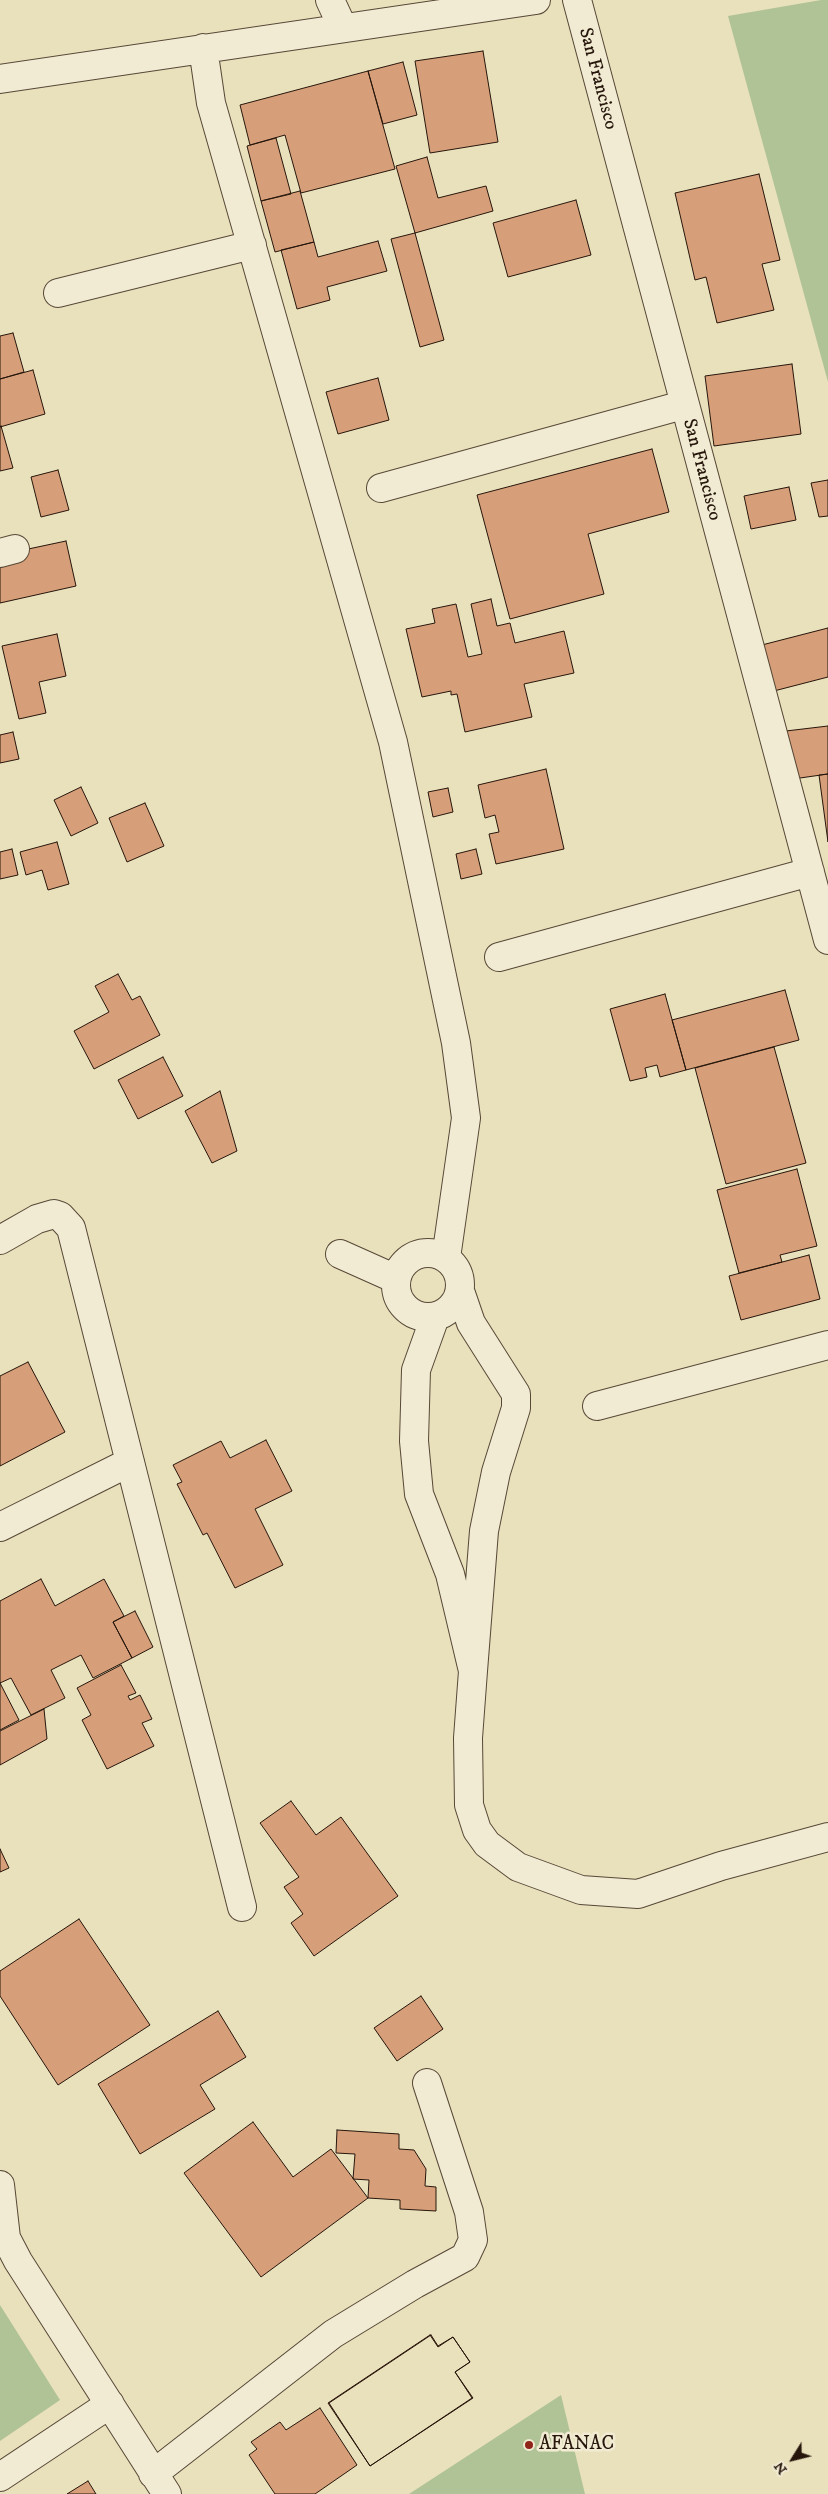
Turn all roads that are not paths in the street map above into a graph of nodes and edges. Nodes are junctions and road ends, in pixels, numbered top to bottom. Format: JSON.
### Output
{"nodes":[{"id":1,"x":330,"y":0,"type":"edge"},
{"id":2,"x":536,"y":0,"type":"edge"},
{"id":3,"x":577,"y":0,"type":"edge"},
{"id":4,"x":343,"y":28,"type":"junction"},
{"id":5,"x":203,"y":48,"type":"junction"},
{"id":6,"x":0,"y":79,"type":"edge"},
{"id":7,"x":252,"y":245,"type":"junction"},
{"id":8,"x":58,"y":293,"type":"dead end"},
{"id":9,"x":683,"y":405,"type":"junction"},
{"id":10,"x":381,"y":488,"type":"dead end"},
{"id":11,"x":810,"y":872,"type":"junction"},
{"id":12,"x":828,"y":940,"type":"edge"},
{"id":13,"x":499,"y":957,"type":"dead end"},
{"id":14,"x":0,"y":1240,"type":"edge"},
{"id":15,"x":340,"y":1254,"type":"dead end"},
{"id":16,"x":446,"y":1258,"type":"junction"},
{"id":17,"x":396,"y":1279,"type":"junction"},
{"id":18,"x":460,"y":1291,"type":"junction"},
{"id":19,"x":435,"y":1317,"type":"junction"},
{"id":20,"x":828,"y":1344,"type":"edge"},
{"id":21,"x":597,"y":1406,"type":"dead end"},
{"id":22,"x":130,"y":1462,"type":"junction"},
{"id":23,"x":0,"y":1527,"type":"edge"},
{"id":24,"x":473,"y":1671,"type":"junction"},
{"id":25,"x":828,"y":1837,"type":"edge"},
{"id":26,"x":242,"y":1907,"type":"dead end"},
{"id":27,"x":427,"y":2083,"type":"dead end"},
{"id":28,"x":0,"y":2185,"type":"edge"},
{"id":29,"x":110,"y":2404,"type":"junction"},
{"id":30,"x":0,"y":2476,"type":"edge"},
{"id":31,"x":160,"y":2484,"type":"edge"}],
"edges":[{"from":1,"to":4,"type":"street"},
{"from":2,"to":4,"type":"street"},
{"from":3,"to":9,"type":"street","name":"San Francisco"},
{"from":4,"to":5,"type":"street"},
{"from":5,"to":6,"type":"street"},
{"from":5,"to":7,"type":"street"},
{"from":7,"to":8,"type":"street"},
{"from":7,"to":16,"type":"street"},
{"from":9,"to":10,"type":"street"},
{"from":9,"to":11,"type":"street","name":"San Francisco"},
{"from":11,"to":12,"type":"street","name":"San Francisco"},
{"from":11,"to":13,"type":"street"},
{"from":14,"to":22,"type":"street"},
{"from":15,"to":17,"type":"street"},
{"from":16,"to":17,"type":"street"},
{"from":16,"to":18,"type":"street"},
{"from":17,"to":19,"type":"street"},
{"from":18,"to":19,"type":"street"},
{"from":18,"to":24,"type":"street"},
{"from":19,"to":24,"type":"street"},
{"from":20,"to":21,"type":"street"},
{"from":22,"to":23,"type":"street"},
{"from":22,"to":26,"type":"street"},
{"from":24,"to":25,"type":"street"},
{"from":27,"to":31,"type":"street"},
{"from":28,"to":29,"type":"street"},
{"from":29,"to":30,"type":"street"},
{"from":29,"to":31,"type":"street"}]}
